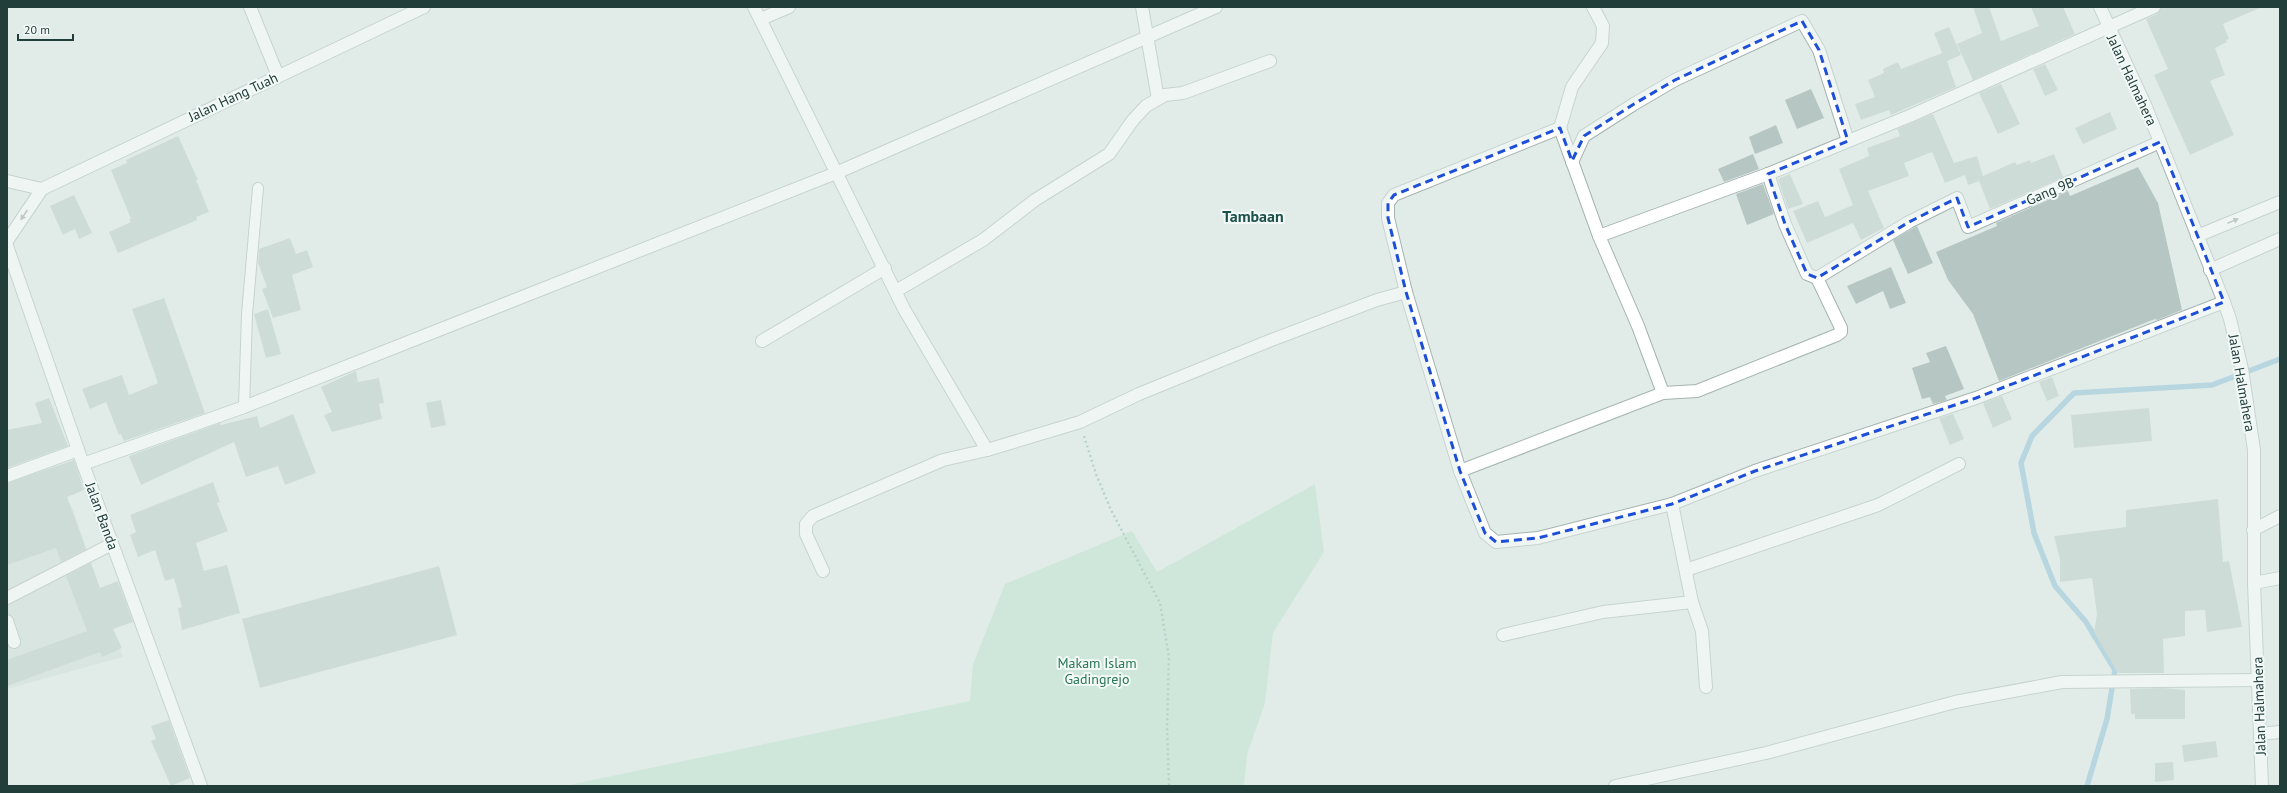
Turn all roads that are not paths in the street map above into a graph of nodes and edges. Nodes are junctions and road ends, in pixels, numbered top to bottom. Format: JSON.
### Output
{"nodes":[{"id":1,"x":250,"y":7,"type":"edge"},
{"id":2,"x":424,"y":7,"type":"edge"},
{"id":3,"x":754,"y":7,"type":"edge"},
{"id":4,"x":789,"y":7,"type":"edge"},
{"id":5,"x":1142,"y":7,"type":"edge"},
{"id":6,"x":1216,"y":7,"type":"edge"},
{"id":7,"x":1593,"y":7,"type":"edge"},
{"id":8,"x":2100,"y":7,"type":"edge"},
{"id":9,"x":2154,"y":7,"type":"edge"},
{"id":10,"x":761,"y":18,"type":"junction"},
{"id":11,"x":2109,"y":28,"type":"junction"},
{"id":12,"x":1146,"y":36,"type":"junction"},
{"id":13,"x":1270,"y":61,"type":"dead end"},
{"id":14,"x":278,"y":76,"type":"junction"},
{"id":15,"x":1158,"y":99,"type":"junction"},
{"id":16,"x":1560,"y":128,"type":"junction"},
{"id":17,"x":1848,"y":141,"type":"junction"},
{"id":18,"x":2160,"y":142,"type":"junction"},
{"id":19,"x":1572,"y":162,"type":"junction"},
{"id":20,"x":836,"y":173,"type":"junction"},
{"id":21,"x":1768,"y":174,"type":"junction"},
{"id":22,"x":7,"y":181,"type":"edge"},
{"id":23,"x":258,"y":188,"type":"dead end"},
{"id":24,"x":42,"y":189,"type":"junction"},
{"id":25,"x":2280,"y":202,"type":"edge"},
{"id":26,"x":1599,"y":236,"type":"junction"},
{"id":27,"x":2197,"y":236,"type":"junction"},
{"id":28,"x":2280,"y":238,"type":"edge"},
{"id":29,"x":7,"y":242,"type":"edge"},
{"id":30,"x":7,"y":246,"type":"edge"},
{"id":31,"x":885,"y":268,"type":"junction"},
{"id":32,"x":2210,"y":270,"type":"junction"},
{"id":33,"x":1816,"y":278,"type":"junction"},
{"id":34,"x":896,"y":290,"type":"junction"},
{"id":35,"x":1406,"y":292,"type":"junction"},
{"id":36,"x":2224,"y":302,"type":"junction"},
{"id":37,"x":762,"y":341,"type":"dead end"},
{"id":38,"x":1663,"y":393,"type":"junction"},
{"id":39,"x":244,"y":407,"type":"junction"},
{"id":40,"x":78,"y":450,"type":"junction"},
{"id":41,"x":987,"y":450,"type":"junction"},
{"id":42,"x":83,"y":464,"type":"junction"},
{"id":43,"x":1959,"y":464,"type":"dead end"},
{"id":44,"x":1460,"y":471,"type":"junction"},
{"id":45,"x":7,"y":476,"type":"edge"},
{"id":46,"x":1672,"y":504,"type":"junction"},
{"id":47,"x":2280,"y":516,"type":"edge"},
{"id":48,"x":2254,"y":530,"type":"junction"},
{"id":49,"x":112,"y":544,"type":"junction"},
{"id":50,"x":1686,"y":570,"type":"junction"},
{"id":51,"x":823,"y":571,"type":"dead end"},
{"id":52,"x":2280,"y":578,"type":"edge"},
{"id":53,"x":2254,"y":583,"type":"junction"},
{"id":54,"x":7,"y":598,"type":"edge"},
{"id":55,"x":1692,"y":602,"type":"junction"},
{"id":56,"x":7,"y":621,"type":"edge"},
{"id":57,"x":1503,"y":635,"type":"dead end"},
{"id":58,"x":14,"y":642,"type":"dead end"},
{"id":59,"x":2258,"y":680,"type":"junction"},
{"id":60,"x":1706,"y":687,"type":"dead end"},
{"id":61,"x":2280,"y":732,"type":"edge"},
{"id":62,"x":2260,"y":734,"type":"junction"},
{"id":63,"x":201,"y":786,"type":"edge"},
{"id":64,"x":1615,"y":786,"type":"edge"},
{"id":65,"x":2262,"y":786,"type":"edge"}],
"edges":[{"from":1,"to":14,"type":"street"},
{"from":2,"to":14,"type":"street","name":"Jalan Hang Tuah"},
{"from":3,"to":10,"type":"street"},
{"from":4,"to":10,"type":"street"},
{"from":5,"to":12,"type":"street"},
{"from":6,"to":12,"type":"street"},
{"from":7,"to":16,"type":"street"},
{"from":8,"to":11,"type":"street","name":"Jalan Halmahera"},
{"from":9,"to":11,"type":"street"},
{"from":10,"to":20,"type":"street"},
{"from":11,"to":17,"type":"street"},
{"from":11,"to":18,"type":"street","name":"Jalan Halmahera"},
{"from":12,"to":15,"type":"street"},
{"from":12,"to":20,"type":"street"},
{"from":13,"to":15,"type":"street"},
{"from":14,"to":24,"type":"street","name":"Jalan Hang Tuah"},
{"from":15,"to":34,"type":"street"},
{"from":16,"to":19,"type":"street"},
{"from":16,"to":35,"type":"street"},
{"from":17,"to":19,"type":"street"},
{"from":17,"to":21,"type":"street"},
{"from":18,"to":27,"type":"street","name":"Jalan Halmahera"},
{"from":18,"to":33,"type":"street","name":"Gang 9B"},
{"from":19,"to":26,"type":"street"},
{"from":20,"to":31,"type":"street"},
{"from":20,"to":39,"type":"street"},
{"from":21,"to":26,"type":"street"},
{"from":21,"to":33,"type":"street"},
{"from":22,"to":24,"type":"street"},
{"from":23,"to":39,"type":"lane"},
{"from":24,"to":29,"type":"street","one_way":true},
{"from":27,"to":25,"type":"street","one_way":true},
{"from":26,"to":38,"type":"street"},
{"from":27,"to":32,"type":"street","name":"Jalan Halmahera"},
{"from":28,"to":32,"type":"street"},
{"from":30,"to":40,"type":"street","name":"Jalan Banda"},
{"from":31,"to":34,"type":"street"},
{"from":31,"to":37,"type":"street"},
{"from":32,"to":36,"type":"street","name":"Jalan Halmahera"},
{"from":33,"to":38,"type":"street"},
{"from":34,"to":41,"type":"street"},
{"from":35,"to":41,"type":"street"},
{"from":35,"to":44,"type":"street"},
{"from":36,"to":46,"type":"street"},
{"from":36,"to":48,"type":"street","name":"Jalan Halmahera"},
{"from":38,"to":44,"type":"street"},
{"from":39,"to":42,"type":"street"},
{"from":40,"to":42,"type":"street","name":"Jalan Banda"},
{"from":40,"to":45,"type":"street"},
{"from":41,"to":51,"type":"street"},
{"from":42,"to":49,"type":"street","name":"Jalan Banda"},
{"from":43,"to":50,"type":"street"},
{"from":44,"to":46,"type":"street"},
{"from":46,"to":50,"type":"street"},
{"from":47,"to":48,"type":"street"},
{"from":48,"to":53,"type":"street","name":"Jalan Halmahera"},
{"from":49,"to":54,"type":"street"},
{"from":49,"to":63,"type":"street","name":"Jalan Banda"},
{"from":50,"to":55,"type":"street"},
{"from":52,"to":53,"type":"street"},
{"from":53,"to":59,"type":"street","name":"Jalan Halmahera"},
{"from":55,"to":57,"type":"street"},
{"from":55,"to":60,"type":"street"},
{"from":56,"to":58,"type":"street"},
{"from":59,"to":62,"type":"street","name":"Jalan Halmahera"},
{"from":59,"to":64,"type":"street"},
{"from":61,"to":62,"type":"street"},
{"from":62,"to":65,"type":"street","name":"Jalan Halmahera"}]}
